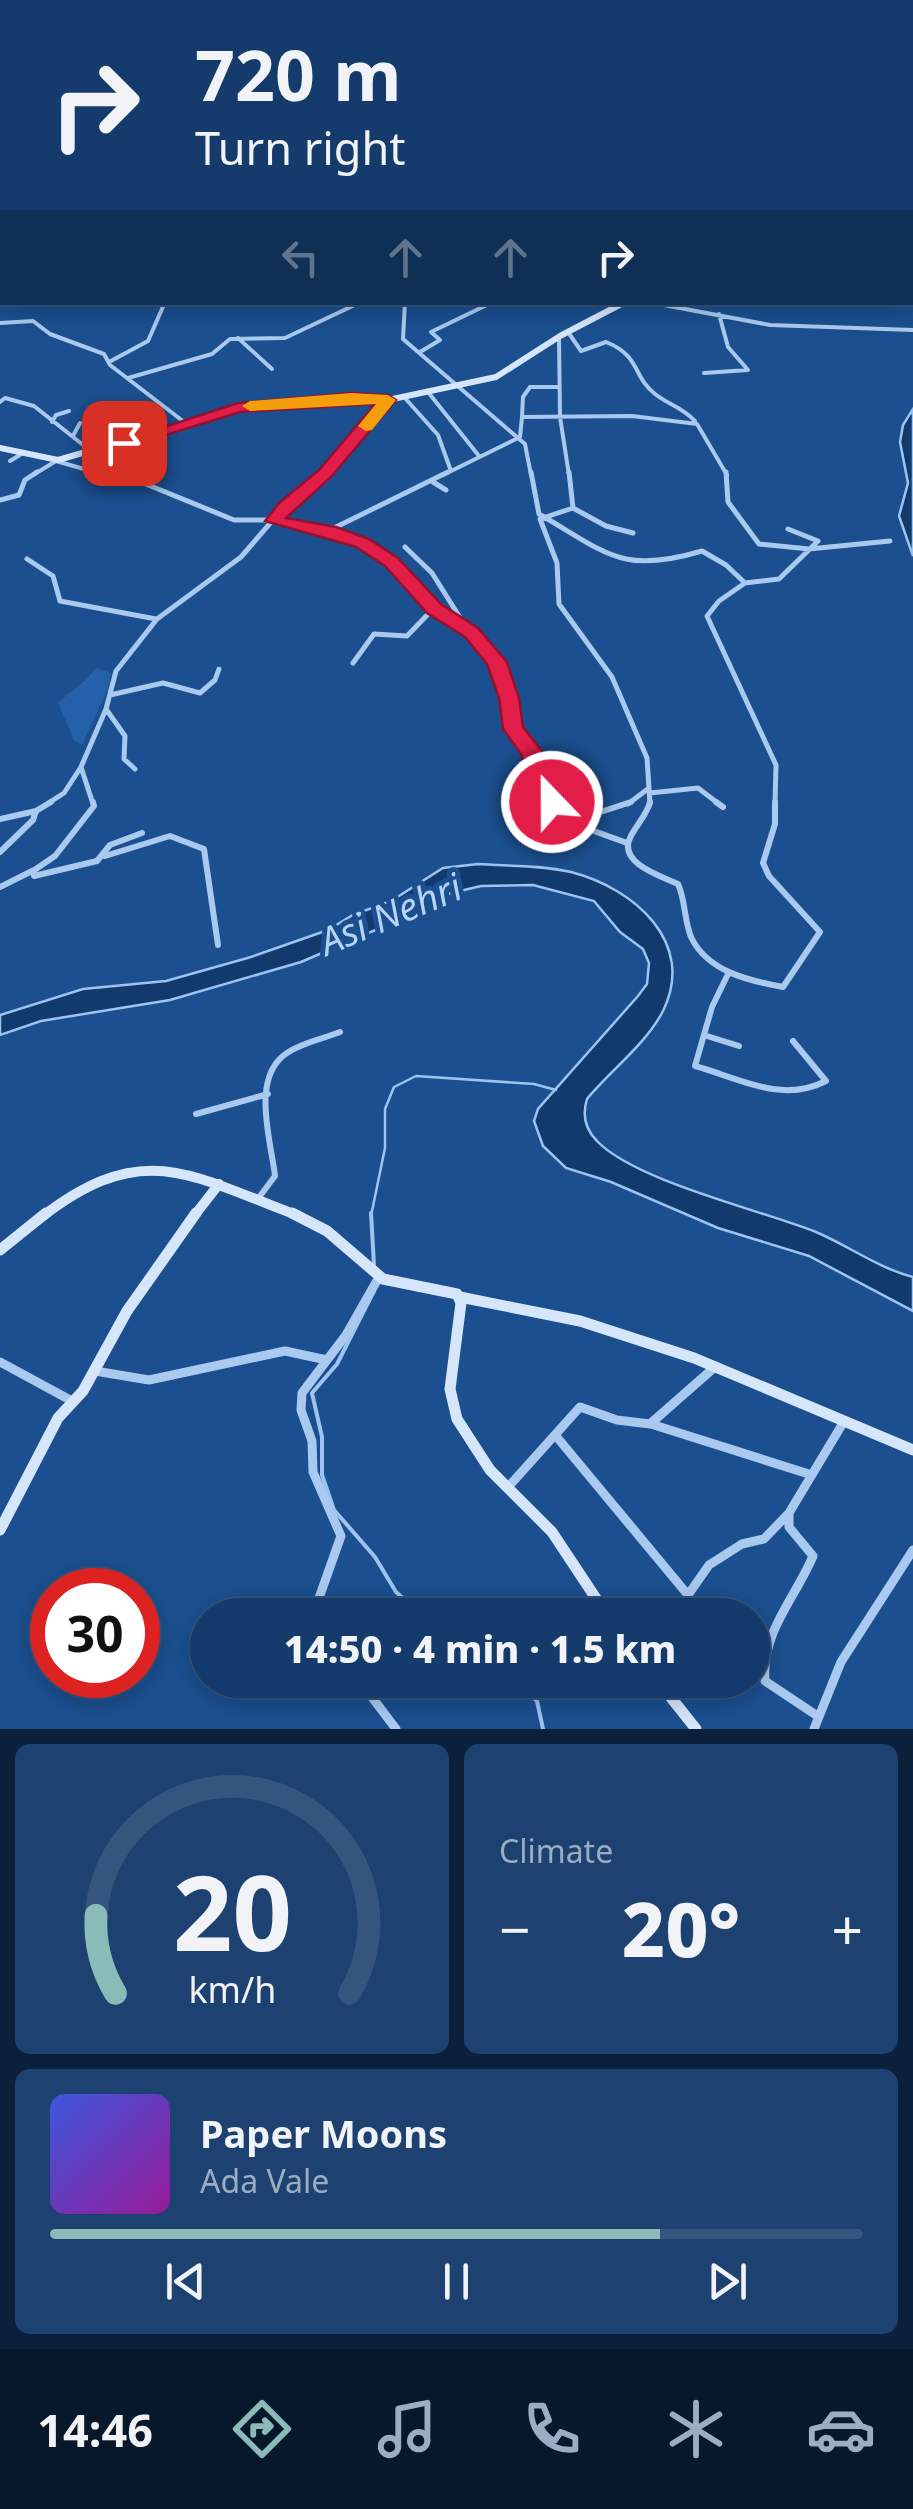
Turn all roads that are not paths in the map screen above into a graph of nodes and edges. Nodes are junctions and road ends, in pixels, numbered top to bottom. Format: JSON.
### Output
{"nodes":[{"id":1,"x":165,"y":305,"type":"edge"},
{"id":2,"x":355,"y":305,"type":"edge"},
{"id":3,"x":405,"y":305,"type":"edge"},
{"id":4,"x":486,"y":305,"type":"edge"},
{"id":5,"x":619,"y":305,"type":"edge"},
{"id":6,"x":666,"y":305,"type":"edge"},
{"id":7,"x":718,"y":314,"type":"junction"},
{"id":8,"x":0,"y":323,"type":"edge"},
{"id":9,"x":913,"y":330,"type":"edge"},
{"id":10,"x":568,"y":332,"type":"junction"},
{"id":11,"x":238,"y":338,"type":"junction"},
{"id":12,"x":559,"y":338,"type":"junction"},
{"id":13,"x":580,"y":348,"type":"junction"},
{"id":14,"x":559,"y":350,"type":"junction"},
{"id":15,"x":420,"y":352,"type":"junction"},
{"id":16,"x":109,"y":362,"type":"junction"},
{"id":17,"x":272,"y":369,"type":"dead end"},
{"id":18,"x":704,"y":372,"type":"dead end"},
{"id":19,"x":128,"y":378,"type":"junction"},
{"id":20,"x":457,"y":385,"type":"junction"},
{"id":21,"x":557,"y":387,"type":"junction"},
{"id":22,"x":428,"y":392,"type":"junction"},
{"id":23,"x":404,"y":397,"type":"junction"},
{"id":24,"x":388,"y":400,"type":"junction"},
{"id":25,"x":0,"y":402,"type":"edge"},
{"id":26,"x":69,"y":411,"type":"dead end"},
{"id":27,"x":522,"y":416,"type":"junction"},
{"id":28,"x":560,"y":416,"type":"junction"},
{"id":29,"x":52,"y":422,"type":"junction"},
{"id":30,"x":80,"y":423,"type":"dead end"},
{"id":31,"x":697,"y":424,"type":"junction"},
{"id":32,"x":188,"y":425,"type":"junction"},
{"id":33,"x":73,"y":436,"type":"junction"},
{"id":34,"x":520,"y":437,"type":"junction"},
{"id":35,"x":0,"y":448,"type":"edge"},
{"id":36,"x":92,"y":452,"type":"junction"},
{"id":37,"x":23,"y":454,"type":"junction"},
{"id":38,"x":479,"y":456,"type":"junction"},
{"id":39,"x":57,"y":460,"type":"junction"},
{"id":40,"x":10,"y":461,"type":"dead end"},
{"id":41,"x":451,"y":470,"type":"junction"},
{"id":42,"x":432,"y":481,"type":"junction"},
{"id":43,"x":446,"y":490,"type":"dead end"},
{"id":44,"x":0,"y":500,"type":"edge"},
{"id":45,"x":573,"y":508,"type":"junction"},
{"id":46,"x":544,"y":518,"type":"junction"},
{"id":47,"x":274,"y":521,"type":"junction"},
{"id":48,"x":788,"y":529,"type":"dead end"},
{"id":49,"x":329,"y":531,"type":"junction"},
{"id":50,"x":633,"y":533,"type":"dead end"},
{"id":51,"x":890,"y":541,"type":"dead end"},
{"id":52,"x":405,"y":547,"type":"dead end"},
{"id":53,"x":812,"y":549,"type":"junction"},
{"id":54,"x":27,"y":559,"type":"dead end"},
{"id":55,"x":745,"y":583,"type":"junction"},
{"id":56,"x":434,"y":608,"type":"junction"},
{"id":57,"x":157,"y":619,"type":"junction"},
{"id":58,"x":467,"y":628,"type":"junction"},
{"id":59,"x":353,"y":663,"type":"dead end"},
{"id":60,"x":219,"y":670,"type":"dead end"},
{"id":61,"x":110,"y":695,"type":"junction"},
{"id":62,"x":106,"y":710,"type":"junction"},
{"id":63,"x":81,"y":767,"type":"junction"},
{"id":64,"x":136,"y":769,"type":"dead end"},
{"id":65,"x":649,"y":790,"type":"junction"},
{"id":66,"x":724,"y":807,"type":"dead end"},
{"id":67,"x":36,"y":811,"type":"junction"},
{"id":68,"x":0,"y":819,"type":"edge"},
{"id":69,"x":569,"y":822,"type":"junction"},
{"id":70,"x":142,"y":833,"type":"dead end"},
{"id":71,"x":627,"y":843,"type":"junction"},
{"id":72,"x":0,"y":852,"type":"edge"},
{"id":73,"x":104,"y":857,"type":"junction"},
{"id":74,"x":33,"y":870,"type":"junction"},
{"id":75,"x":0,"y":887,"type":"edge"},
{"id":76,"x":218,"y":944,"type":"dead end"},
{"id":77,"x":728,"y":974,"type":"junction"},
{"id":78,"x":340,"y":1032,"type":"dead end"},
{"id":79,"x":707,"y":1036,"type":"junction"},
{"id":80,"x":792,"y":1042,"type":"dead end"},
{"id":81,"x":739,"y":1046,"type":"dead end"},
{"id":82,"x":268,"y":1094,"type":"junction"},
{"id":83,"x":196,"y":1114,"type":"dead end"},
{"id":84,"x":219,"y":1184,"type":"junction"},
{"id":85,"x":256,"y":1201,"type":"junction"},
{"id":86,"x":0,"y":1250,"type":"edge"},
{"id":87,"x":376,"y":1283,"type":"junction"},
{"id":88,"x":460,"y":1297,"type":"junction"},
{"id":89,"x":328,"y":1360,"type":"junction"},
{"id":90,"x":0,"y":1362,"type":"edge"},
{"id":91,"x":716,"y":1366,"type":"junction"},
{"id":92,"x":94,"y":1371,"type":"junction"},
{"id":93,"x":73,"y":1402,"type":"junction"},
{"id":94,"x":844,"y":1422,"type":"junction"},
{"id":95,"x":650,"y":1424,"type":"junction"},
{"id":96,"x":556,"y":1436,"type":"junction"},
{"id":97,"x":913,"y":1450,"type":"edge"},
{"id":98,"x":812,"y":1475,"type":"junction"},
{"id":99,"x":508,"y":1487,"type":"junction"},
{"id":100,"x":789,"y":1513,"type":"junction"},
{"id":101,"x":0,"y":1530,"type":"edge"},
{"id":102,"x":913,"y":1550,"type":"edge"},
{"id":103,"x":688,"y":1596,"type":"joint"},
{"id":104,"x":319,"y":1598,"type":"edge"},
{"id":105,"x":596,"y":1598,"type":"edge"},
{"id":106,"x":770,"y":1641,"type":"edge"},
{"id":107,"x":770,"y":1684,"type":"edge"},
{"id":108,"x":372,"y":1698,"type":"edge"},
{"id":109,"x":671,"y":1698,"type":"edge"},
{"id":110,"x":816,"y":1715,"type":"junction"},
{"id":111,"x":396,"y":1729,"type":"edge"},
{"id":112,"x":696,"y":1729,"type":"edge"},
{"id":113,"x":814,"y":1729,"type":"edge"}],
"edges":[{"from":1,"to":16,"type":"street"},
{"from":2,"to":11,"type":"street"},
{"from":3,"to":15,"type":"street"},
{"from":4,"to":15,"type":"street"},
{"from":5,"to":10,"type":"street"},
{"from":6,"to":7,"type":"street"},
{"from":7,"to":9,"type":"street"},
{"from":7,"to":18,"type":"street"},
{"from":8,"to":16,"type":"street"},
{"from":10,"to":12,"type":"street"},
{"from":10,"to":13,"type":"street"},
{"from":11,"to":17,"type":"street"},
{"from":11,"to":19,"type":"street"},
{"from":12,"to":14,"type":"street"},
{"from":12,"to":20,"type":"street"},
{"from":13,"to":14,"type":"street"},
{"from":13,"to":31,"type":"street"},
{"from":14,"to":21,"type":"street"},
{"from":15,"to":20,"type":"street"},
{"from":16,"to":19,"type":"street"},
{"from":19,"to":32,"type":"street"},
{"from":20,"to":22,"type":"street"},
{"from":20,"to":34,"type":"street"},
{"from":21,"to":27,"type":"street"},
{"from":21,"to":28,"type":"street"},
{"from":22,"to":23,"type":"street"},
{"from":22,"to":38,"type":"street"},
{"from":23,"to":24,"type":"street"},
{"from":23,"to":41,"type":"street"},
{"from":24,"to":32,"type":"street"},
{"from":24,"to":47,"type":"street"},
{"from":25,"to":29,"type":"street"},
{"from":26,"to":29,"type":"street"},
{"from":27,"to":28,"type":"street"},
{"from":27,"to":34,"type":"street"},
{"from":28,"to":31,"type":"street"},
{"from":28,"to":45,"type":"street"},
{"from":29,"to":33,"type":"street"},
{"from":30,"to":33,"type":"street"},
{"from":31,"to":53,"type":"street"},
{"from":32,"to":36,"type":"street"},
{"from":33,"to":36,"type":"street"},
{"from":34,"to":38,"type":"street"},
{"from":34,"to":46,"type":"street"},
{"from":35,"to":37,"type":"street"},
{"from":36,"to":39,"type":"street"},
{"from":37,"to":39,"type":"street"},
{"from":37,"to":40,"type":"street"},
{"from":38,"to":41,"type":"street"},
{"from":39,"to":44,"type":"street"},
{"from":39,"to":47,"type":"street"},
{"from":41,"to":42,"type":"street"},
{"from":42,"to":43,"type":"street"},
{"from":42,"to":49,"type":"street"},
{"from":45,"to":46,"type":"street"},
{"from":45,"to":50,"type":"street"},
{"from":46,"to":55,"type":"street"},
{"from":46,"to":65,"type":"street"},
{"from":47,"to":49,"type":"street"},
{"from":47,"to":57,"type":"street"},
{"from":48,"to":53,"type":"street"},
{"from":49,"to":56,"type":"street"},
{"from":51,"to":53,"type":"street"},
{"from":52,"to":58,"type":"street"},
{"from":53,"to":55,"type":"street"},
{"from":54,"to":57,"type":"street"},
{"from":55,"to":77,"type":"street"},
{"from":56,"to":58,"type":"street"},
{"from":56,"to":59,"type":"street"},
{"from":57,"to":61,"type":"street"},
{"from":58,"to":69,"type":"street"},
{"from":60,"to":61,"type":"street"},
{"from":61,"to":62,"type":"street"},
{"from":62,"to":63,"type":"street"},
{"from":62,"to":64,"type":"street"},
{"from":63,"to":67,"type":"street"},
{"from":63,"to":74,"type":"street"},
{"from":65,"to":66,"type":"street"},
{"from":65,"to":69,"type":"street"},
{"from":65,"to":71,"type":"street"},
{"from":67,"to":68,"type":"street"},
{"from":67,"to":72,"type":"street"},
{"from":69,"to":71,"type":"street"},
{"from":70,"to":73,"type":"street"},
{"from":71,"to":77,"type":"street"},
{"from":73,"to":74,"type":"street"},
{"from":73,"to":76,"type":"street"},
{"from":74,"to":75,"type":"street"},
{"from":77,"to":79,"type":"street"},
{"from":78,"to":82,"type":"street"},
{"from":79,"to":80,"type":"street"},
{"from":79,"to":81,"type":"street"},
{"from":82,"to":83,"type":"street"},
{"from":82,"to":85,"type":"street"},
{"from":84,"to":85,"type":"street"},
{"from":84,"to":86,"type":"street"},
{"from":84,"to":92,"type":"street"},
{"from":85,"to":87,"type":"street"},
{"from":87,"to":88,"type":"street"},
{"from":87,"to":89,"type":"street"},
{"from":88,"to":91,"type":"street"},
{"from":88,"to":99,"type":"street"},
{"from":89,"to":92,"type":"street"},
{"from":89,"to":104,"type":"street"},
{"from":90,"to":93,"type":"street"},
{"from":91,"to":94,"type":"street"},
{"from":91,"to":95,"type":"street"},
{"from":92,"to":93,"type":"street"},
{"from":93,"to":101,"type":"street"},
{"from":94,"to":97,"type":"street"},
{"from":94,"to":98,"type":"street"},
{"from":95,"to":96,"type":"street"},
{"from":95,"to":98,"type":"street"},
{"from":96,"to":99,"type":"street"},
{"from":96,"to":103,"type":"street"},
{"from":98,"to":100,"type":"street"},
{"from":99,"to":105,"type":"street"},
{"from":100,"to":103,"type":"street"},
{"from":100,"to":106,"type":"street"},
{"from":102,"to":110,"type":"street"},
{"from":107,"to":110,"type":"street"},
{"from":108,"to":111,"type":"street"},
{"from":109,"to":112,"type":"street"},
{"from":110,"to":113,"type":"street"}]}
